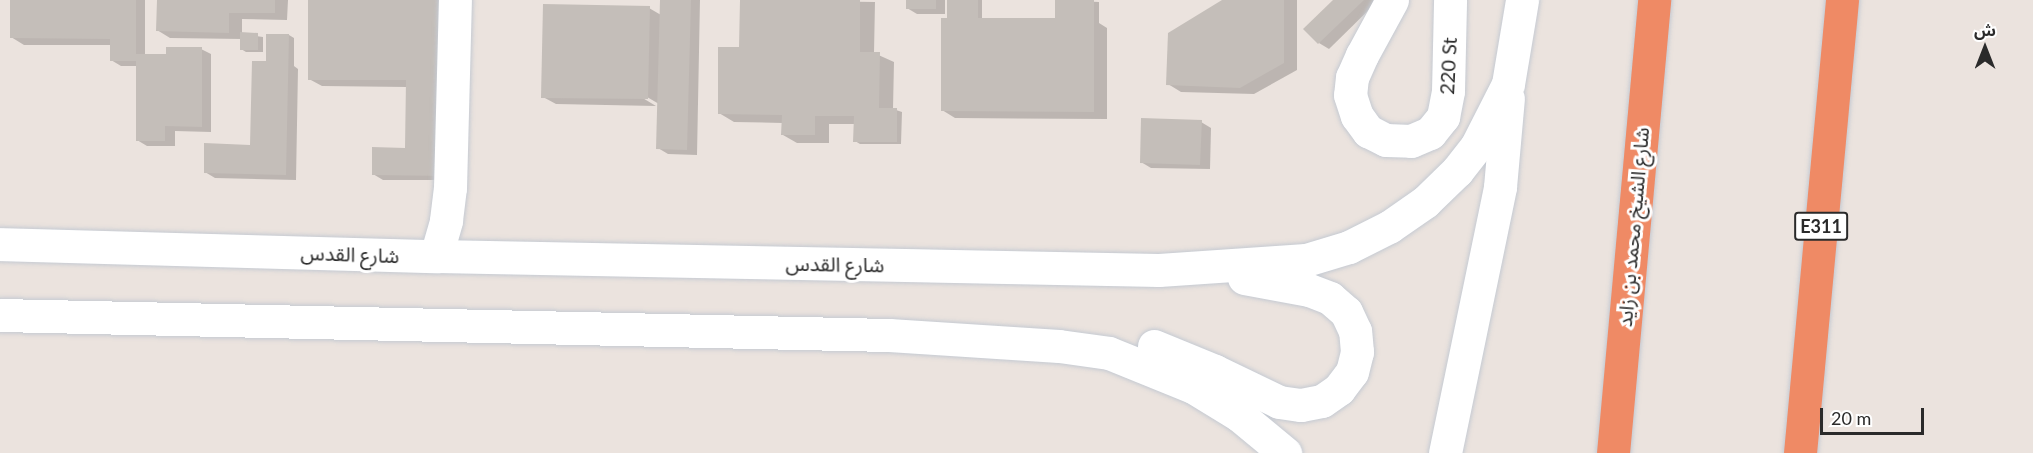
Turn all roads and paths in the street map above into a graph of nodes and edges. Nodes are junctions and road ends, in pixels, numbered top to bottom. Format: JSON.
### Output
{"nodes":[{"id":1,"x":455,"y":0,"type":"edge"},
{"id":2,"x":1392,"y":0,"type":"edge"},
{"id":3,"x":1450,"y":0,"type":"edge"},
{"id":4,"x":1522,"y":0,"type":"edge"},
{"id":5,"x":1654,"y":0,"type":"edge"},
{"id":6,"x":1842,"y":0,"type":"edge"},
{"id":7,"x":1508,"y":84,"type":"junction"},
{"id":8,"x":0,"y":244,"type":"edge"},
{"id":9,"x":436,"y":256,"type":"junction"},
{"id":10,"x":1159,"y":270,"type":"junction"},
{"id":11,"x":0,"y":315,"type":"edge"},
{"id":12,"x":889,"y":335,"type":"junction"},
{"id":13,"x":1285,"y":453,"type":"edge"},
{"id":14,"x":1445,"y":453,"type":"edge"},
{"id":15,"x":1612,"y":453,"type":"edge"},
{"id":16,"x":1800,"y":453,"type":"edge"}],
"edges":[{"from":1,"to":9,"type":"main road"},
{"from":2,"to":3,"type":"main road","name":"220 St"},
{"from":4,"to":7,"type":"main road","name":"شارع القدس"},
{"from":5,"to":15,"type":"highway","name":"شارع الشيخ محمد بن زايد"},
{"from":6,"to":16,"type":"highway","number":"E311"},
{"from":7,"to":10,"type":"main road","name":"شارع القدس"},
{"from":7,"to":14,"type":"main road"},
{"from":8,"to":9,"type":"main road","name":"شارع القدس"},
{"from":9,"to":10,"type":"main road","name":"شارع القدس"},
{"from":10,"to":12,"type":"main road"},
{"from":11,"to":12,"type":"main road"},
{"from":12,"to":13,"type":"main road"}]}
